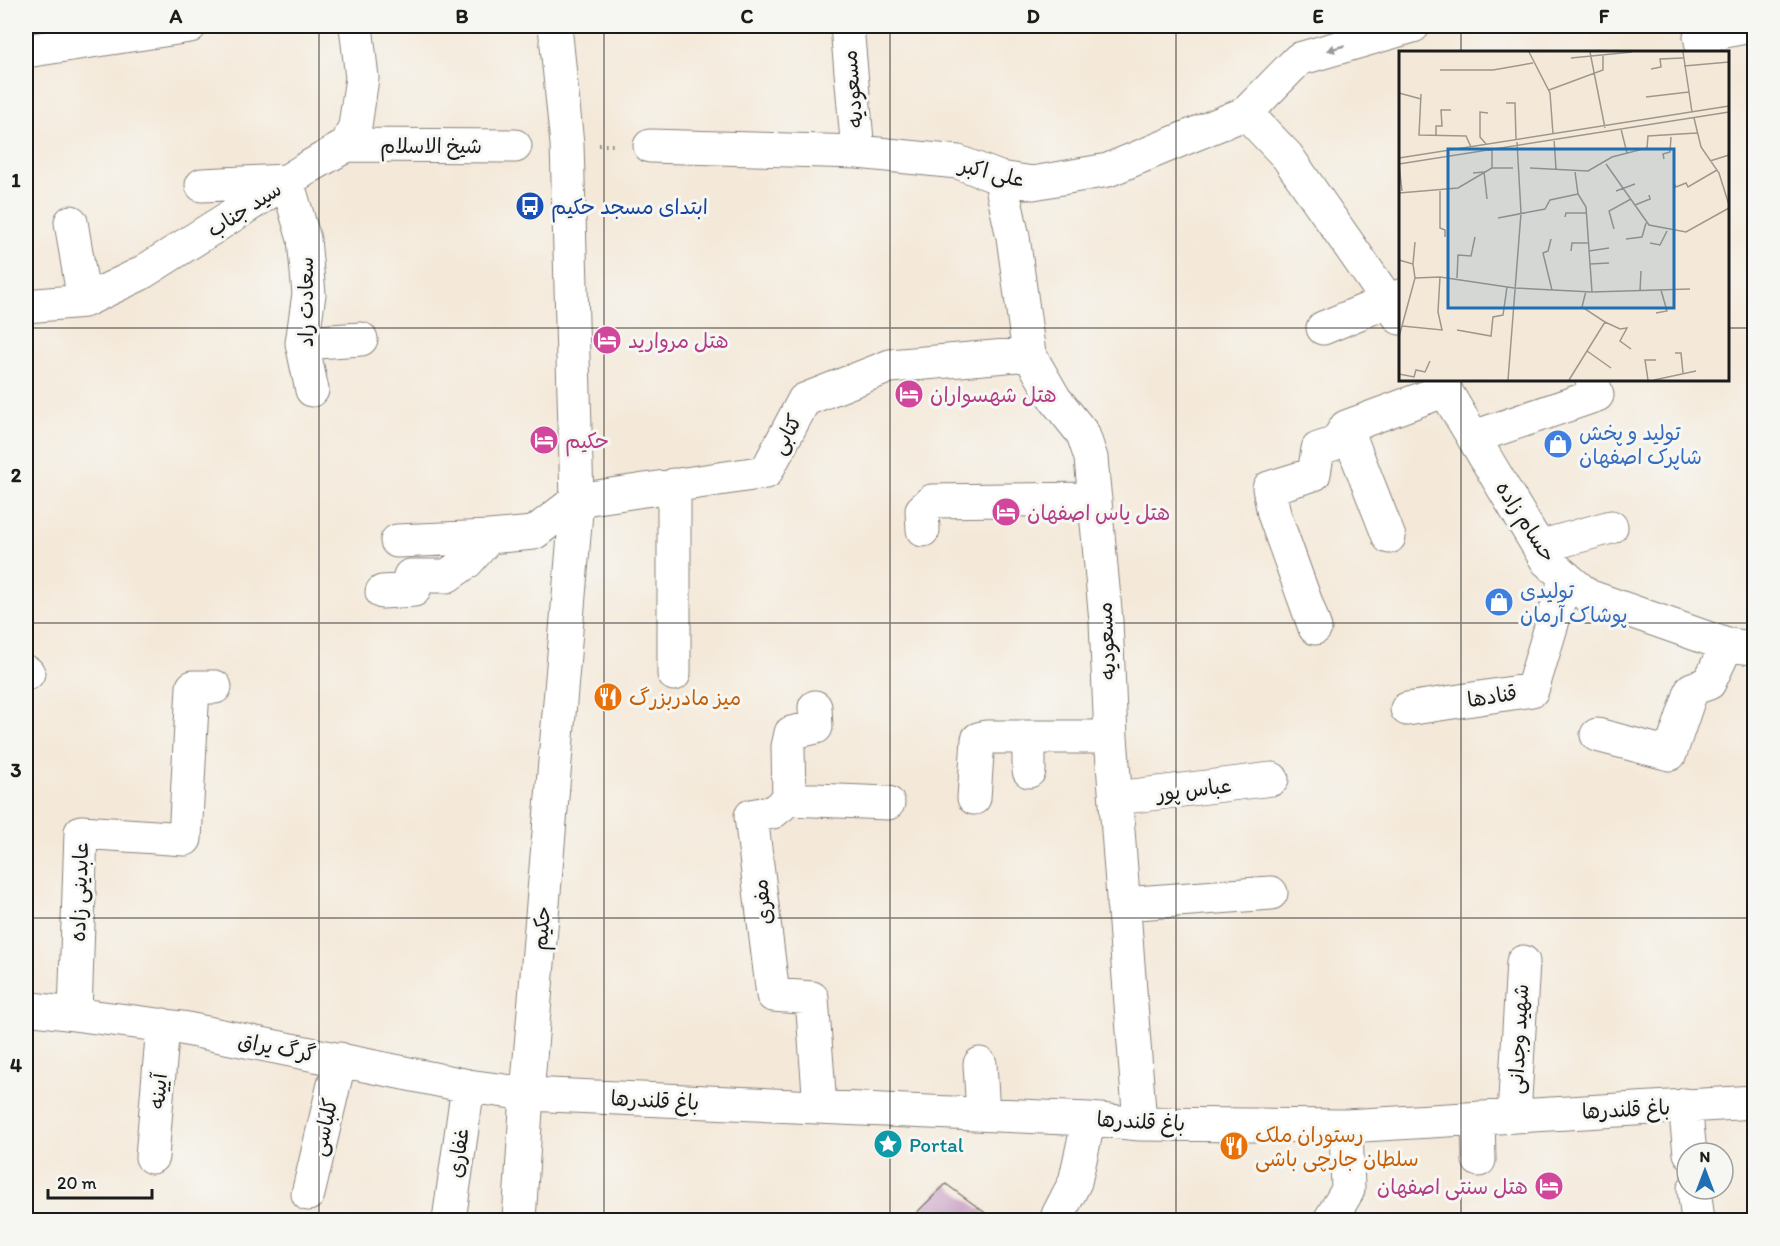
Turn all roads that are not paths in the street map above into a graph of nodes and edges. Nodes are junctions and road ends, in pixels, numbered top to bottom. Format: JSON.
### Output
{"nodes":[{"id":1,"x":190,"y":26,"type":"edge"},
{"id":2,"x":356,"y":26,"type":"edge"},
{"id":3,"x":542,"y":26,"type":"edge"},
{"id":4,"x":555,"y":26,"type":"edge"},
{"id":5,"x":847,"y":26,"type":"edge"},
{"id":6,"x":1411,"y":26,"type":"edge"},
{"id":7,"x":1750,"y":26,"type":"edge"},
{"id":8,"x":26,"y":51,"type":"edge"},
{"id":9,"x":1703,"y":51,"type":"edge"},
{"id":10,"x":1246,"y":113,"type":"junction"},
{"id":11,"x":347,"y":145,"type":"junction"},
{"id":12,"x":514,"y":146,"type":"dead end"},
{"id":13,"x":650,"y":146,"type":"road end"},
{"id":14,"x":858,"y":152,"type":"junction"},
{"id":15,"x":1000,"y":178,"type":"junction"},
{"id":16,"x":287,"y":181,"type":"junction"},
{"id":17,"x":202,"y":185,"type":"dead end"},
{"id":18,"x":71,"y":222,"type":"dead end"},
{"id":19,"x":84,"y":301,"type":"junction"},
{"id":20,"x":1396,"y":305,"type":"edge"},
{"id":21,"x":26,"y":306,"type":"edge"},
{"id":22,"x":1323,"y":328,"type":"dead end"},
{"id":23,"x":361,"y":339,"type":"dead end"},
{"id":24,"x":302,"y":343,"type":"junction"},
{"id":25,"x":1029,"y":354,"type":"junction"},
{"id":26,"x":1592,"y":381,"type":"edge"},
{"id":27,"x":1443,"y":385,"type":"edge"},
{"id":28,"x":312,"y":390,"type":"dead end"},
{"id":29,"x":1346,"y":427,"type":"junction"},
{"id":30,"x":1474,"y":437,"type":"junction"},
{"id":31,"x":674,"y":485,"type":"junction"},
{"id":32,"x":1095,"y":499,"type":"junction"},
{"id":33,"x":577,"y":500,"type":"junction"},
{"id":34,"x":1611,"y":527,"type":"dead end"},
{"id":35,"x":923,"y":530,"type":"dead end"},
{"id":36,"x":489,"y":537,"type":"junction"},
{"id":37,"x":1389,"y":537,"type":"dead end"},
{"id":38,"x":398,"y":541,"type":"dead end"},
{"id":39,"x":1539,"y":547,"type":"junction"},
{"id":40,"x":1566,"y":577,"type":"junction"},
{"id":41,"x":382,"y":592,"type":"dead end"},
{"id":42,"x":1315,"y":628,"type":"dead end"},
{"id":43,"x":1741,"y":647,"type":"edge"},
{"id":44,"x":674,"y":674,"type":"dead end"},
{"id":45,"x":215,"y":687,"type":"dead end"},
{"id":46,"x":815,"y":706,"type":"dead end"},
{"id":47,"x":1407,"y":710,"type":"dead end"},
{"id":48,"x":1597,"y":735,"type":"dead end"},
{"id":49,"x":1111,"y":736,"type":"junction"},
{"id":50,"x":1029,"y":737,"type":"junction"},
{"id":51,"x":1029,"y":771,"type":"dead end"},
{"id":52,"x":1272,"y":779,"type":"dead end"},
{"id":53,"x":974,"y":798,"type":"dead end"},
{"id":54,"x":1117,"y":798,"type":"junction"},
{"id":55,"x":789,"y":799,"type":"junction"},
{"id":56,"x":888,"y":803,"type":"dead end"},
{"id":57,"x":1271,"y":893,"type":"dead end"},
{"id":58,"x":1123,"y":904,"type":"junction"},
{"id":59,"x":1523,"y":962,"type":"dead end"},
{"id":60,"x":26,"y":1008,"type":"edge"},
{"id":61,"x":75,"y":1013,"type":"junction"},
{"id":62,"x":163,"y":1025,"type":"junction"},
{"id":63,"x":340,"y":1059,"type":"junction"},
{"id":64,"x":980,"y":1064,"type":"dead end"},
{"id":65,"x":468,"y":1086,"type":"junction"},
{"id":66,"x":527,"y":1094,"type":"junction"},
{"id":67,"x":1755,"y":1102,"type":"edge"},
{"id":68,"x":1685,"y":1106,"type":"junction"},
{"id":69,"x":820,"y":1107,"type":"junction"},
{"id":70,"x":983,"y":1114,"type":"junction"},
{"id":71,"x":1514,"y":1115,"type":"junction"},
{"id":72,"x":1478,"y":1118,"type":"junction"},
{"id":73,"x":1089,"y":1119,"type":"junction"},
{"id":74,"x":1140,"y":1124,"type":"junction"},
{"id":75,"x":1346,"y":1126,"type":"junction"},
{"id":76,"x":1689,"y":1141,"type":"edge"},
{"id":77,"x":152,"y":1157,"type":"dead end"},
{"id":78,"x":1479,"y":1160,"type":"dead end"},
{"id":79,"x":308,"y":1194,"type":"dead end"},
{"id":80,"x":1696,"y":1201,"type":"edge"},
{"id":81,"x":449,"y":1221,"type":"edge"},
{"id":82,"x":508,"y":1221,"type":"edge"},
{"id":83,"x":519,"y":1221,"type":"edge"},
{"id":84,"x":1058,"y":1221,"type":"edge"},
{"id":85,"x":1330,"y":1221,"type":"edge"},
{"id":86,"x":1698,"y":1221,"type":"edge"}],
"edges":[{"from":1,"to":8,"type":"street"},
{"from":2,"to":11,"type":"street"},
{"from":3,"to":82,"type":"street","name":"حکیم"},
{"from":4,"to":33,"type":"street","name":"حکیم"},
{"from":5,"to":14,"type":"street","name":"مسعودیه"},
{"from":6,"to":10,"type":"street","name":"علی اکبر","one_way":true},
{"from":7,"to":9,"type":"street"},
{"from":10,"to":15,"type":"street","name":"علی اکبر"},
{"from":10,"to":20,"type":"street"},
{"from":11,"to":12,"type":"street","name":"شیخ الاسلام"},
{"from":11,"to":16,"type":"street","name":"سید جناب"},
{"from":13,"to":14,"type":"street","name":"علی اکبر"},
{"from":14,"to":15,"type":"street","name":"علی اکبر"},
{"from":15,"to":25,"type":"street","name":"مسعودیه"},
{"from":16,"to":17,"type":"street"},
{"from":16,"to":19,"type":"street","name":"سید جناب"},
{"from":16,"to":24,"type":"street","name":"سعادت راد"},
{"from":18,"to":19,"type":"street"},
{"from":19,"to":21,"type":"street","name":"سید جناب"},
{"from":20,"to":22,"type":"street"},
{"from":23,"to":24,"type":"street"},
{"from":24,"to":28,"type":"street","name":"سعادت راد"},
{"from":25,"to":31,"type":"street","name":"کتابی"},
{"from":25,"to":32,"type":"street","name":"مسعودیه"},
{"from":26,"to":30,"type":"street"},
{"from":27,"to":29,"type":"street"},
{"from":27,"to":30,"type":"street","name":"حسام زاده"},
{"from":29,"to":37,"type":"street"},
{"from":29,"to":42,"type":"street"},
{"from":30,"to":39,"type":"street","name":"حسام زاده"},
{"from":31,"to":33,"type":"street","name":"کتابی"},
{"from":31,"to":44,"type":"street"},
{"from":32,"to":35,"type":"street"},
{"from":32,"to":49,"type":"street","name":"مسعودیه"},
{"from":33,"to":36,"type":"street"},
{"from":33,"to":66,"type":"street","name":"حکیم"},
{"from":34,"to":39,"type":"street"},
{"from":36,"to":38,"type":"street"},
{"from":36,"to":41,"type":"street"},
{"from":39,"to":40,"type":"street","name":"حسام زاده"},
{"from":40,"to":43,"type":"street","name":"حسام زاده"},
{"from":40,"to":47,"type":"street","name":"قنادها"},
{"from":43,"to":48,"type":"street"},
{"from":45,"to":61,"type":"street","name":"عابدینی زاده"},
{"from":46,"to":55,"type":"street"},
{"from":49,"to":50,"type":"street"},
{"from":49,"to":54,"type":"street","name":"مسعودیه"},
{"from":50,"to":51,"type":"street"},
{"from":50,"to":53,"type":"street"},
{"from":52,"to":54,"type":"street","name":"عباس پور"},
{"from":54,"to":58,"type":"street","name":"مسعودیه"},
{"from":55,"to":56,"type":"street"},
{"from":55,"to":69,"type":"street","name":"مفری"},
{"from":57,"to":58,"type":"street"},
{"from":58,"to":74,"type":"street","name":"مسعودیه"},
{"from":59,"to":71,"type":"street","name":"شهید وجدانی"},
{"from":60,"to":61,"type":"street","name":"گرگ یراق"},
{"from":61,"to":62,"type":"street","name":"گرگ یراق"},
{"from":62,"to":63,"type":"street","name":"گرگ یراق"},
{"from":62,"to":77,"type":"street","name":"آیینه"},
{"from":63,"to":65,"type":"street","name":"گرگ یراق"},
{"from":63,"to":79,"type":"street","name":"کلباسی"},
{"from":64,"to":70,"type":"street"},
{"from":65,"to":66,"type":"street","name":"گرگ یراق"},
{"from":65,"to":81,"type":"street","name":"غفاری"},
{"from":66,"to":69,"type":"street","name":"باغ قلندرها"},
{"from":66,"to":83,"type":"street","name":"حکیم"},
{"from":67,"to":68,"type":"street","name":"باغ قلندرها"},
{"from":68,"to":71,"type":"street","name":"باغ قلندرها"},
{"from":68,"to":76,"type":"street"},
{"from":69,"to":70,"type":"street","name":"باغ قلندرها"},
{"from":70,"to":73,"type":"street","name":"باغ قلندرها"},
{"from":71,"to":72,"type":"street","name":"باغ قلندرها"},
{"from":72,"to":75,"type":"street","name":"باغ قلندرها"},
{"from":72,"to":78,"type":"street"},
{"from":73,"to":74,"type":"street","name":"باغ قلندرها"},
{"from":73,"to":84,"type":"street"},
{"from":74,"to":75,"type":"street","name":"باغ قلندرها"},
{"from":75,"to":85,"type":"street"},
{"from":80,"to":86,"type":"street"}]}
